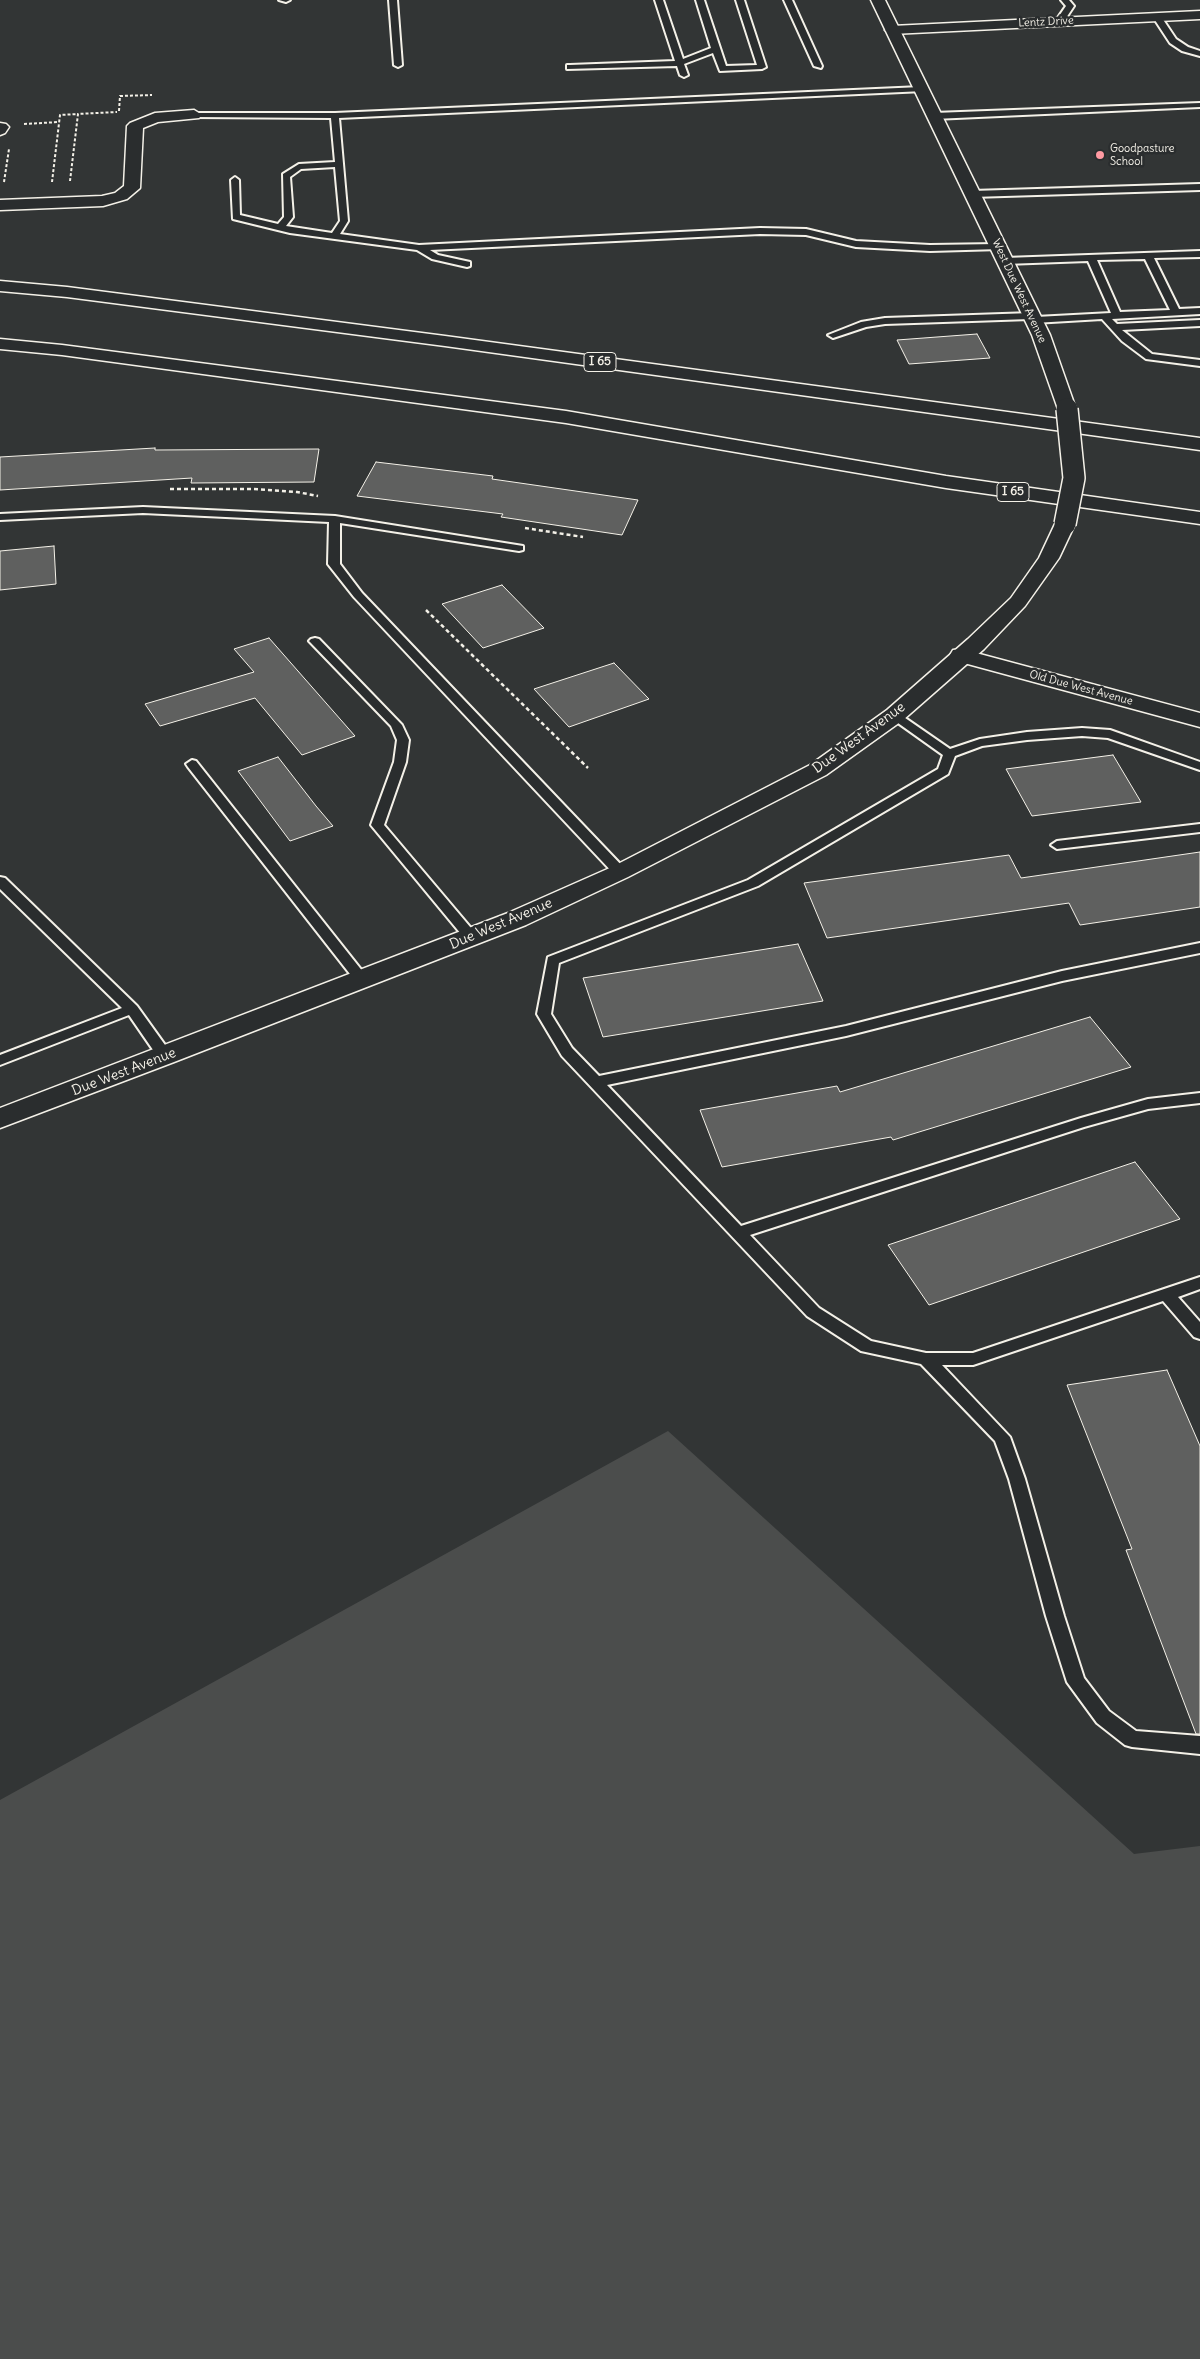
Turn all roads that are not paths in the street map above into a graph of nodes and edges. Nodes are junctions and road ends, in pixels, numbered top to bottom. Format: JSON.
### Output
{"nodes":[{"id":1,"x":393,"y":0,"type":"edge"},
{"id":2,"x":659,"y":0,"type":"edge"},
{"id":3,"x":700,"y":0,"type":"edge"},
{"id":4,"x":740,"y":0,"type":"edge"},
{"id":5,"x":788,"y":0,"type":"edge"},
{"id":6,"x":878,"y":0,"type":"edge"},
{"id":7,"x":1065,"y":0,"type":"edge"},
{"id":8,"x":1200,"y":15,"type":"edge"},
{"id":9,"x":1157,"y":17,"type":"junction"},
{"id":10,"x":1059,"y":22,"type":"junction"},
{"id":11,"x":892,"y":30,"type":"junction"},
{"id":12,"x":715,"y":49,"type":"junction"},
{"id":13,"x":1200,"y":54,"type":"edge"},
{"id":14,"x":680,"y":63,"type":"junction"},
{"id":15,"x":398,"y":65,"type":"dead end"},
{"id":16,"x":818,"y":66,"type":"dead end"},
{"id":17,"x":570,"y":67,"type":"dead end"},
{"id":18,"x":684,"y":76,"type":"dead end"},
{"id":19,"x":921,"y":89,"type":"junction"},
{"id":20,"x":1200,"y":105,"type":"edge"},
{"id":21,"x":194,"y":115,"type":"joint"},
{"id":22,"x":335,"y":116,"type":"junction"},
{"id":23,"x":934,"y":116,"type":"junction"},
{"id":24,"x":339,"y":164,"type":"junction"},
{"id":25,"x":235,"y":180,"type":"dead end"},
{"id":26,"x":1200,"y":187,"type":"edge"},
{"id":27,"x":972,"y":194,"type":"junction"},
{"id":28,"x":0,"y":205,"type":"edge"},
{"id":29,"x":280,"y":227,"type":"junction"},
{"id":30,"x":334,"y":236,"type":"junction"},
{"id":31,"x":419,"y":248,"type":"junction"},
{"id":32,"x":1001,"y":254,"type":"junction"},
{"id":33,"x":1200,"y":254,"type":"edge"},
{"id":34,"x":1148,"y":256,"type":"junction"},
{"id":35,"x":1091,"y":258,"type":"junction"},
{"id":36,"x":466,"y":264,"type":"dead end"},
{"id":37,"x":0,"y":286,"type":"edge"},
{"id":38,"x":1200,"y":311,"type":"edge"},
{"id":39,"x":1176,"y":312,"type":"junction"},
{"id":40,"x":1104,"y":316,"type":"junction"},
{"id":41,"x":1117,"y":316,"type":"junction"},
{"id":42,"x":1033,"y":318,"type":"junction"},
{"id":43,"x":1200,"y":323,"type":"edge"},
{"id":44,"x":1114,"y":327,"type":"junction"},
{"id":45,"x":832,"y":335,"type":"dead end"},
{"id":46,"x":0,"y":344,"type":"edge"},
{"id":47,"x":1200,"y":364,"type":"edge"},
{"id":48,"x":1200,"y":444,"type":"edge"},
{"id":49,"x":0,"y":517,"type":"edge"},
{"id":50,"x":1200,"y":518,"type":"edge"},
{"id":51,"x":335,"y":519,"type":"junction"},
{"id":52,"x":519,"y":548,"type":"dead end"},
{"id":53,"x":315,"y":641,"type":"dead end"},
{"id":54,"x":961,"y":655,"type":"junction"},
{"id":55,"x":895,"y":715,"type":"junction"},
{"id":56,"x":1200,"y":720,"type":"edge"},
{"id":57,"x":949,"y":754,"type":"junction"},
{"id":58,"x":192,"y":764,"type":"dead end"},
{"id":59,"x":1200,"y":766,"type":"edge"},
{"id":60,"x":1200,"y":828,"type":"edge"},
{"id":61,"x":1057,"y":845,"type":"dead end"},
{"id":62,"x":620,"y":872,"type":"junction"},
{"id":63,"x":0,"y":881,"type":"edge"},
{"id":64,"x":471,"y":937,"type":"junction"},
{"id":65,"x":1200,"y":948,"type":"edge"},
{"id":66,"x":362,"y":980,"type":"junction"},
{"id":67,"x":132,"y":1008,"type":"junction"},
{"id":68,"x":165,"y":1056,"type":"junction"},
{"id":69,"x":0,"y":1060,"type":"edge"},
{"id":70,"x":596,"y":1082,"type":"junction"},
{"id":71,"x":1200,"y":1098,"type":"edge"},
{"id":72,"x":0,"y":1118,"type":"edge"},
{"id":73,"x":738,"y":1233,"type":"junction"},
{"id":74,"x":1200,"y":1284,"type":"edge"},
{"id":75,"x":1167,"y":1295,"type":"junction"},
{"id":76,"x":1200,"y":1333,"type":"edge"},
{"id":77,"x":926,"y":1359,"type":"junction"},
{"id":78,"x":1200,"y":1744,"type":"edge"}],
"edges":[{"from":1,"to":15,"type":"lane"},
{"from":2,"to":14,"type":"lane"},
{"from":3,"to":12,"type":"lane"},
{"from":4,"to":12,"type":"lane"},
{"from":5,"to":16,"type":"lane"},
{"from":6,"to":11,"type":"main road","name":"West Due West Avenue"},
{"from":7,"to":10,"type":"lane"},
{"from":8,"to":9,"type":"main road","name":"Lentz Drive"},
{"from":9,"to":10,"type":"main road","name":"Lentz Drive"},
{"from":9,"to":13,"type":"lane"},
{"from":10,"to":11,"type":"main road","name":"Lentz Drive"},
{"from":11,"to":19,"type":"main road","name":"West Due West Avenue"},
{"from":12,"to":14,"type":"lane"},
{"from":14,"to":17,"type":"lane"},
{"from":14,"to":18,"type":"lane"},
{"from":19,"to":22,"type":"lane"},
{"from":19,"to":23,"type":"main road","name":"West Due West Avenue"},
{"from":20,"to":23,"type":"lane"},
{"from":21,"to":22,"type":"lane"},
{"from":21,"to":28,"type":"main road"},
{"from":22,"to":24,"type":"lane"},
{"from":23,"to":27,"type":"main road","name":"West Due West Avenue"},
{"from":24,"to":29,"type":"lane"},
{"from":24,"to":30,"type":"lane"},
{"from":25,"to":29,"type":"lane"},
{"from":26,"to":27,"type":"lane"},
{"from":27,"to":32,"type":"main road","name":"West Due West Avenue"},
{"from":29,"to":30,"type":"lane"},
{"from":30,"to":31,"type":"lane"},
{"from":31,"to":32,"type":"lane"},
{"from":31,"to":36,"type":"lane"},
{"from":32,"to":35,"type":"lane"},
{"from":32,"to":42,"type":"main road","name":"West Due West Avenue"},
{"from":33,"to":34,"type":"lane"},
{"from":34,"to":35,"type":"lane"},
{"from":34,"to":39,"type":"lane"},
{"from":35,"to":41,"type":"lane"},
{"from":37,"to":48,"type":"main road","number":"I 65"},
{"from":38,"to":39,"type":"lane"},
{"from":39,"to":41,"type":"lane"},
{"from":40,"to":41,"type":"lane"},
{"from":40,"to":42,"type":"lane"},
{"from":40,"to":44,"type":"lane"},
{"from":42,"to":45,"type":"lane"},
{"from":42,"to":54,"type":"main road","name":"West Due West Avenue","bridge":true},
{"from":43,"to":44,"type":"lane"},
{"from":44,"to":47,"type":"lane"},
{"from":46,"to":50,"type":"main road","number":"I 65"},
{"from":49,"to":51,"type":"lane"},
{"from":51,"to":52,"type":"lane"},
{"from":51,"to":62,"type":"lane"},
{"from":53,"to":64,"type":"lane"},
{"from":54,"to":55,"type":"main road","name":"Due West Avenue"},
{"from":54,"to":56,"type":"main road","name":"Old Due West Avenue"},
{"from":55,"to":57,"type":"lane"},
{"from":55,"to":62,"type":"main road","name":"Due West Avenue"},
{"from":57,"to":59,"type":"lane"},
{"from":57,"to":70,"type":"lane"},
{"from":58,"to":66,"type":"lane"},
{"from":60,"to":61,"type":"lane"},
{"from":62,"to":64,"type":"main road","name":"Due West Avenue"},
{"from":63,"to":67,"type":"lane"},
{"from":64,"to":66,"type":"main road","name":"Due West Avenue"},
{"from":65,"to":70,"type":"lane"},
{"from":66,"to":68,"type":"main road","name":"Due West Avenue"},
{"from":67,"to":68,"type":"lane"},
{"from":67,"to":69,"type":"lane"},
{"from":68,"to":72,"type":"main road","name":"Due West Avenue"},
{"from":70,"to":73,"type":"lane"},
{"from":71,"to":73,"type":"lane"},
{"from":73,"to":77,"type":"lane"},
{"from":74,"to":75,"type":"lane"},
{"from":75,"to":76,"type":"lane"},
{"from":75,"to":77,"type":"lane"},
{"from":77,"to":78,"type":"lane"}]}
